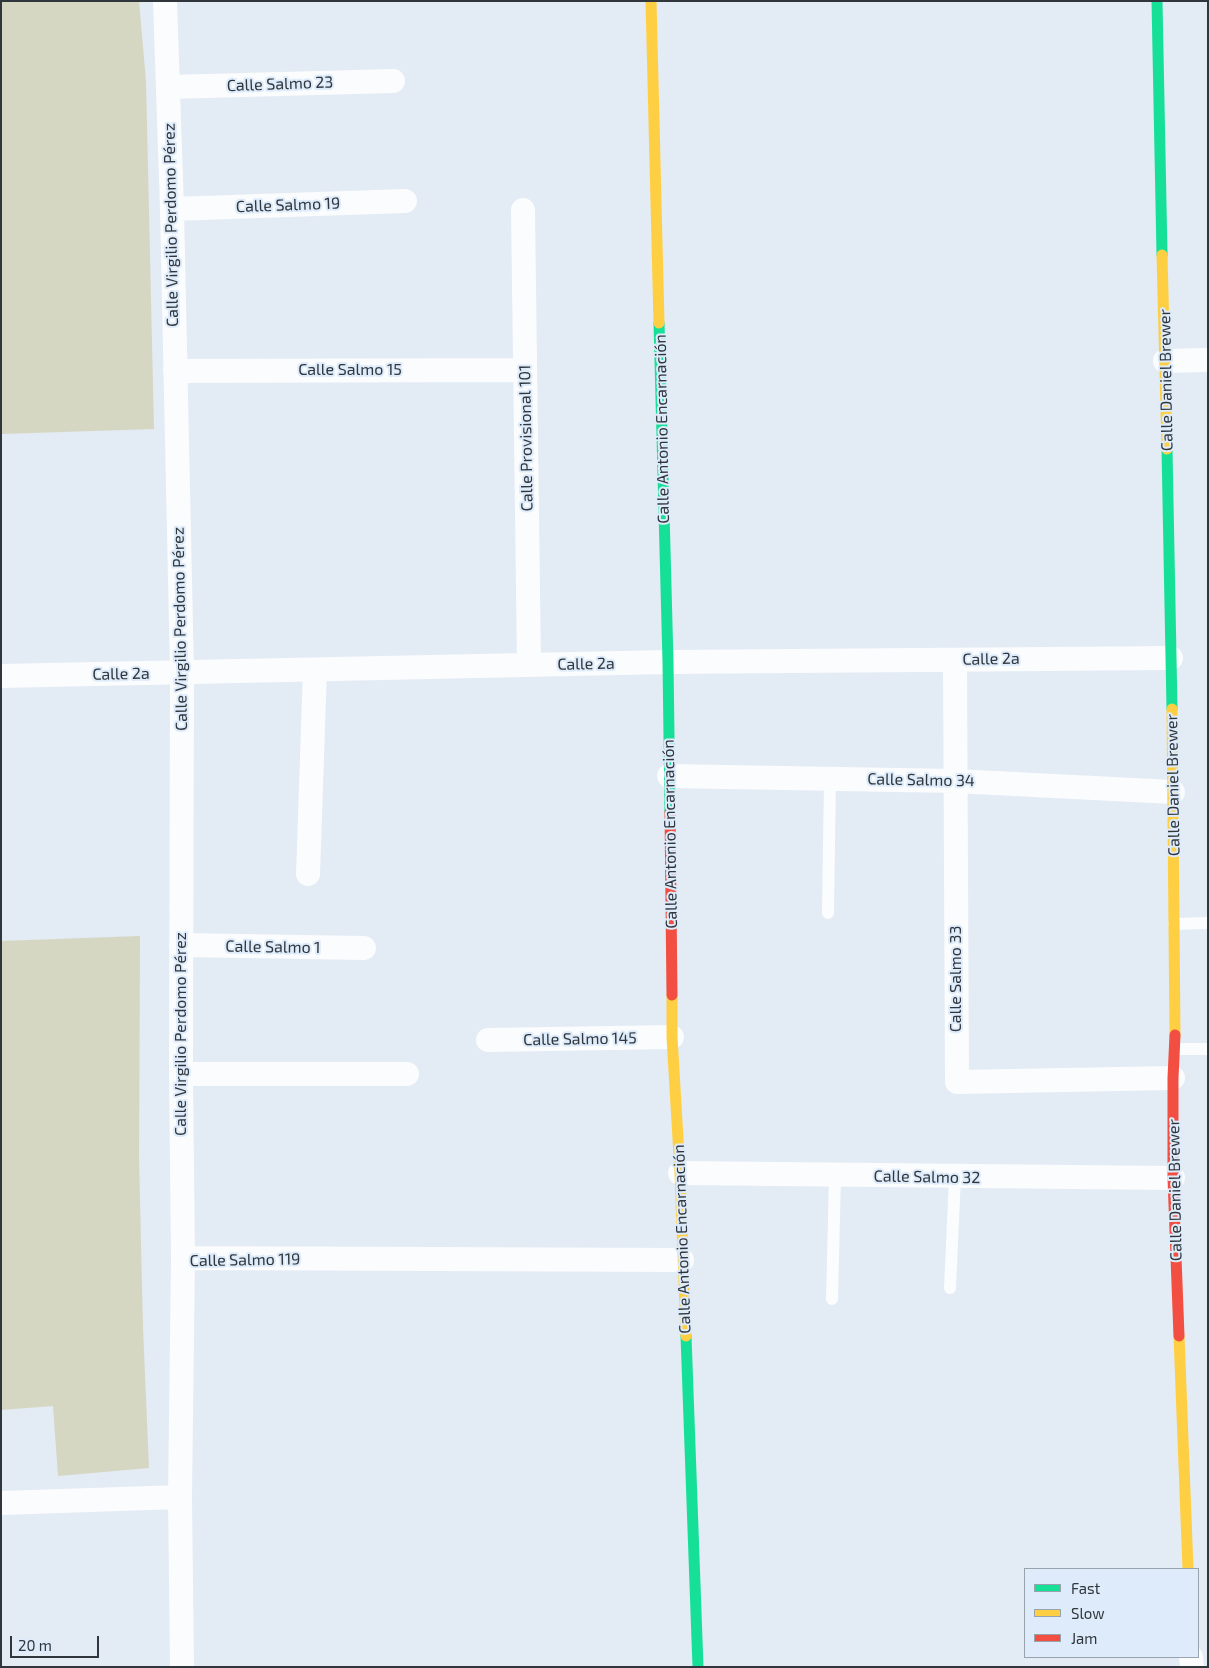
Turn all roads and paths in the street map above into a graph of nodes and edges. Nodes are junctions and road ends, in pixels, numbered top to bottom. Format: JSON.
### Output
{"nodes":[{"id":1,"x":165,"y":1,"type":"edge"},
{"id":2,"x":651,"y":1,"type":"edge"},
{"id":3,"x":1157,"y":1,"type":"edge"},
{"id":4,"x":393,"y":81,"type":"dead end"},
{"id":5,"x":168,"y":87,"type":"junction"},
{"id":6,"x":405,"y":200,"type":"dead end"},
{"id":7,"x":172,"y":209,"type":"junction"},
{"id":8,"x":523,"y":210,"type":"dead end"},
{"id":9,"x":1208,"y":360,"type":"edge"},
{"id":10,"x":1165,"y":361,"type":"junction"},
{"id":11,"x":175,"y":370,"type":"junction"},
{"id":12,"x":525,"y":370,"type":"junction"},
{"id":13,"x":1171,"y":658,"type":"junction"},
{"id":14,"x":955,"y":660,"type":"junction"},
{"id":15,"x":668,"y":662,"type":"junction"},
{"id":16,"x":528,"y":665,"type":"junction"},
{"id":17,"x":315,"y":670,"type":"junction"},
{"id":18,"x":182,"y":672,"type":"junction"},
{"id":19,"x":1,"y":676,"type":"edge"},
{"id":20,"x":669,"y":776,"type":"junction"},
{"id":21,"x":830,"y":778,"type":"junction"},
{"id":22,"x":955,"y":781,"type":"junction"},
{"id":23,"x":1172,"y":792,"type":"junction"},
{"id":24,"x":308,"y":874,"type":"dead end"},
{"id":25,"x":828,"y":912,"type":"dead end"},
{"id":26,"x":1174,"y":924,"type":"junction"},
{"id":27,"x":1208,"y":924,"type":"edge"},
{"id":28,"x":181,"y":946,"type":"junction"},
{"id":29,"x":364,"y":948,"type":"dead end"},
{"id":30,"x":672,"y":1037,"type":"junction"},
{"id":31,"x":488,"y":1040,"type":"dead end"},
{"id":32,"x":1175,"y":1049,"type":"junction"},
{"id":33,"x":1208,"y":1049,"type":"edge"},
{"id":34,"x":181,"y":1074,"type":"junction"},
{"id":35,"x":407,"y":1074,"type":"dead end"},
{"id":36,"x":1173,"y":1078,"type":"junction"},
{"id":37,"x":680,"y":1173,"type":"junction"},
{"id":38,"x":834,"y":1176,"type":"junction"},
{"id":39,"x":955,"y":1177,"type":"junction"},
{"id":40,"x":1173,"y":1178,"type":"junction"},
{"id":41,"x":183,"y":1258,"type":"junction"},
{"id":42,"x":682,"y":1260,"type":"junction"},
{"id":43,"x":950,"y":1288,"type":"dead end"},
{"id":44,"x":832,"y":1299,"type":"dead end"},
{"id":45,"x":180,"y":1497,"type":"junction"},
{"id":46,"x":1,"y":1502,"type":"edge"},
{"id":47,"x":1188,"y":1568,"type":"edge"},
{"id":48,"x":182,"y":1667,"type":"edge"},
{"id":49,"x":698,"y":1667,"type":"edge"}],
"edges":[{"from":1,"to":5,"type":"street","name":"Calle Virgilio Perdomo Pérez"},
{"from":2,"to":15,"type":"street","name":"Calle Antonio Encarnación"},
{"from":3,"to":10,"type":"street","name":"Calle Daniel Brewer"},
{"from":4,"to":5,"type":"street","name":"Calle Salmo 23"},
{"from":5,"to":7,"type":"street","name":"Calle Virgilio Perdomo Pérez"},
{"from":6,"to":7,"type":"street","name":"Calle Salmo 19"},
{"from":7,"to":11,"type":"street","name":"Calle Virgilio Perdomo Pérez"},
{"from":8,"to":12,"type":"street","name":"Calle Provisional 101"},
{"from":9,"to":10,"type":"street"},
{"from":10,"to":13,"type":"street","name":"Calle Daniel Brewer"},
{"from":11,"to":12,"type":"street","name":"Calle Salmo 15"},
{"from":11,"to":18,"type":"street","name":"Calle Virgilio Perdomo Pérez"},
{"from":12,"to":16,"type":"street","name":"Calle Provisional 101"},
{"from":13,"to":14,"type":"street","name":"Calle 2a"},
{"from":13,"to":23,"type":"street","name":"Calle Daniel Brewer"},
{"from":14,"to":15,"type":"street","name":"Calle 2a"},
{"from":14,"to":22,"type":"street","name":"Calle Salmo 33"},
{"from":15,"to":16,"type":"street","name":"Calle 2a"},
{"from":15,"to":20,"type":"street","name":"Calle Antonio Encarnación"},
{"from":16,"to":17,"type":"street","name":"Calle 2a"},
{"from":17,"to":18,"type":"street","name":"Calle 2a"},
{"from":17,"to":24,"type":"street"},
{"from":18,"to":19,"type":"street","name":"Calle 2a"},
{"from":18,"to":28,"type":"street","name":"Calle Virgilio Perdomo Pérez"},
{"from":20,"to":21,"type":"street","name":"Calle Salmo 34"},
{"from":20,"to":30,"type":"street","name":"Calle Antonio Encarnación"},
{"from":21,"to":22,"type":"street","name":"Calle Salmo 34"},
{"from":21,"to":25,"type":"lane"},
{"from":22,"to":23,"type":"street","name":"Calle Salmo 34"},
{"from":22,"to":36,"type":"street","name":"Calle Salmo 33"},
{"from":23,"to":26,"type":"street","name":"Calle Daniel Brewer"},
{"from":26,"to":27,"type":"lane"},
{"from":26,"to":32,"type":"street","name":"Calle Daniel Brewer"},
{"from":28,"to":29,"type":"street","name":"Calle Salmo 1"},
{"from":28,"to":34,"type":"street","name":"Calle Virgilio Perdomo Pérez"},
{"from":30,"to":31,"type":"street","name":"Calle Salmo 145"},
{"from":30,"to":37,"type":"street","name":"Calle Antonio Encarnación"},
{"from":32,"to":33,"type":"lane"},
{"from":32,"to":36,"type":"street","name":"Calle Daniel Brewer"},
{"from":34,"to":35,"type":"street"},
{"from":34,"to":41,"type":"street","name":"Calle Virgilio Perdomo Pérez"},
{"from":36,"to":40,"type":"street","name":"Calle Daniel Brewer"},
{"from":37,"to":38,"type":"street","name":"Calle Salmo 32"},
{"from":37,"to":42,"type":"street","name":"Calle Antonio Encarnación"},
{"from":38,"to":39,"type":"street","name":"Calle Salmo 32"},
{"from":38,"to":44,"type":"lane"},
{"from":39,"to":40,"type":"street","name":"Calle Salmo 32"},
{"from":39,"to":43,"type":"lane"},
{"from":40,"to":47,"type":"street","name":"Calle Daniel Brewer"},
{"from":41,"to":42,"type":"street","name":"Calle Salmo 119"},
{"from":41,"to":45,"type":"street","name":"Calle Salmo 119"},
{"from":42,"to":49,"type":"street","name":"Calle Antonio Encarnación"},
{"from":45,"to":46,"type":"street"},
{"from":45,"to":48,"type":"street","name":"Calle Salmo 119"}]}
